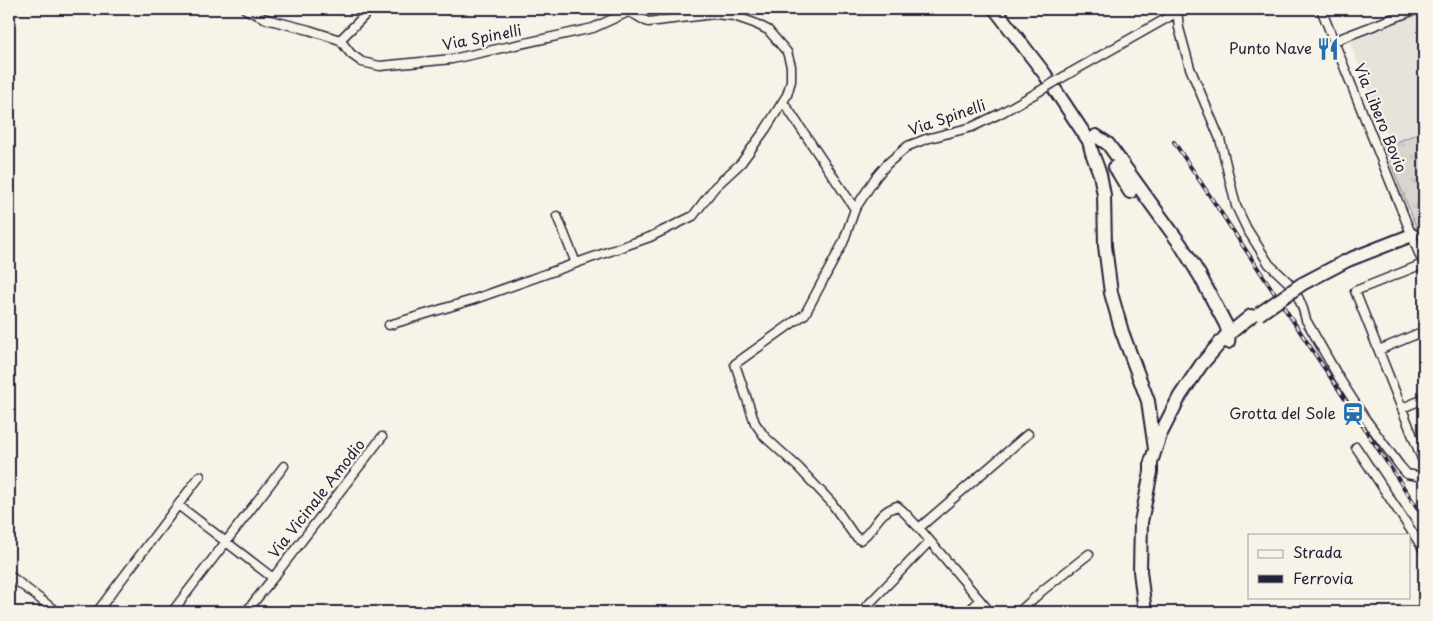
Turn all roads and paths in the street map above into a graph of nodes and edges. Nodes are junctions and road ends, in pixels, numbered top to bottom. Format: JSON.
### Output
{"nodes":[{"id":1,"x":245,"y":9,"type":"edge"},
{"id":2,"x":371,"y":9,"type":"edge"},
{"id":3,"x":995,"y":9,"type":"edge"},
{"id":4,"x":1005,"y":9,"type":"edge"},
{"id":5,"x":1321,"y":9,"type":"edge"},
{"id":6,"x":1417,"y":9,"type":"edge"},
{"id":7,"x":1176,"y":11,"type":"edge"},
{"id":8,"x":340,"y":40,"type":"junction"},
{"id":9,"x":1334,"y":41,"type":"junction"},
{"id":10,"x":784,"y":105,"type":"junction"},
{"id":11,"x":1093,"y":138,"type":"junction"},
{"id":12,"x":1130,"y":192,"type":"dead end"},
{"id":13,"x":855,"y":210,"type":"junction"},
{"id":14,"x":557,"y":216,"type":"dead end"},
{"id":15,"x":1412,"y":235,"type":"junction"},
{"id":16,"x":576,"y":263,"type":"junction"},
{"id":17,"x":1424,"y":265,"type":"edge"},
{"id":18,"x":1255,"y":315,"type":"junction"},
{"id":19,"x":1221,"y":317,"type":"junction"},
{"id":20,"x":389,"y":325,"type":"dead end"},
{"id":21,"x":1424,"y":331,"type":"edge"},
{"id":22,"x":1229,"y":334,"type":"junction"},
{"id":23,"x":1227,"y":346,"type":"junction"},
{"id":24,"x":1379,"y":350,"type":"junction"},
{"id":25,"x":1192,"y":384,"type":"junction"},
{"id":26,"x":1424,"y":399,"type":"edge"},
{"id":27,"x":1148,"y":401,"type":"junction"},
{"id":28,"x":1177,"y":408,"type":"junction"},
{"id":29,"x":1402,"y":408,"type":"junction"},
{"id":30,"x":1028,"y":434,"type":"dead end"},
{"id":31,"x":382,"y":437,"type":"dead end"},
{"id":32,"x":1356,"y":447,"type":"dead end"},
{"id":33,"x":1155,"y":449,"type":"junction"},
{"id":34,"x":1424,"y":464,"type":"edge"},
{"id":35,"x":284,"y":466,"type":"dead end"},
{"id":36,"x":1151,"y":472,"type":"junction"},
{"id":37,"x":1424,"y":473,"type":"edge"},
{"id":38,"x":200,"y":476,"type":"dead end"},
{"id":39,"x":178,"y":505,"type":"junction"},
{"id":40,"x":919,"y":528,"type":"junction"},
{"id":41,"x":226,"y":542,"type":"junction"},
{"id":42,"x":930,"y":542,"type":"junction"},
{"id":43,"x":1424,"y":550,"type":"edge"},
{"id":44,"x":1090,"y":554,"type":"dead end"},
{"id":45,"x":9,"y":575,"type":"edge"},
{"id":46,"x":273,"y":578,"type":"junction"},
{"id":47,"x":980,"y":600,"type":"junction"},
{"id":48,"x":57,"y":612,"type":"edge"},
{"id":49,"x":97,"y":612,"type":"edge"},
{"id":50,"x":172,"y":612,"type":"edge"},
{"id":51,"x":246,"y":612,"type":"edge"},
{"id":52,"x":861,"y":612,"type":"edge"},
{"id":53,"x":968,"y":612,"type":"edge"},
{"id":54,"x":990,"y":612,"type":"edge"},
{"id":55,"x":1019,"y":612,"type":"edge"},
{"id":56,"x":1145,"y":612,"type":"edge"}],
"edges":[{"from":1,"to":8,"type":"street"},
{"from":2,"to":8,"type":"street"},
{"from":3,"to":11,"type":"highway"},
{"from":4,"to":11,"type":"highway"},
{"from":5,"to":9,"type":"street","name":"Via Libero Bovio"},
{"from":6,"to":9,"type":"street"},
{"from":7,"to":13,"type":"street","name":"Via Spinelli","bridge":true},
{"from":7,"to":37,"type":"street"},
{"from":8,"to":10,"type":"street","name":"Via Spinelli"},
{"from":9,"to":15,"type":"street","name":"Via Libero Bovio"},
{"from":10,"to":13,"type":"street"},
{"from":10,"to":16,"type":"street"},
{"from":11,"to":12,"type":"highway"},
{"from":11,"to":19,"type":"highway"},
{"from":11,"to":27,"type":"highway"},
{"from":13,"to":40,"type":"street","name":"Via Spinelli"},
{"from":14,"to":16,"type":"street"},
{"from":15,"to":17,"type":"street","name":"Via Libero Bovio"},
{"from":15,"to":18,"type":"highway","bridge":true},
{"from":16,"to":20,"type":"street"},
{"from":17,"to":24,"type":"street"},
{"from":18,"to":19,"type":"highway"},
{"from":18,"to":22,"type":"highway"},
{"from":18,"to":23,"type":"highway"},
{"from":19,"to":22,"type":"highway"},
{"from":21,"to":24,"type":"street"},
{"from":22,"to":23,"type":"highway"},
{"from":22,"to":25,"type":"highway"},
{"from":23,"to":25,"type":"highway"},
{"from":24,"to":29,"type":"street"},
{"from":25,"to":28,"type":"highway"},
{"from":26,"to":29,"type":"street"},
{"from":27,"to":28,"type":"highway"},
{"from":27,"to":33,"type":"highway"},
{"from":28,"to":33,"type":"highway"},
{"from":28,"to":36,"type":"highway"},
{"from":29,"to":34,"type":"street"},
{"from":30,"to":40,"type":"street"},
{"from":31,"to":46,"type":"street","name":"Via Vicinale Amodio"},
{"from":32,"to":43,"type":"street"},
{"from":33,"to":36,"type":"highway"},
{"from":35,"to":41,"type":"street"},
{"from":36,"to":56,"type":"highway"},
{"from":38,"to":39,"type":"street"},
{"from":39,"to":41,"type":"street","name":"Via Vicinale Amodio"},
{"from":39,"to":49,"type":"street"},
{"from":40,"to":42,"type":"street"},
{"from":41,"to":46,"type":"street","name":"Via Vicinale Amodio"},
{"from":41,"to":50,"type":"street"},
{"from":42,"to":47,"type":"street"},
{"from":42,"to":52,"type":"street"},
{"from":44,"to":55,"type":"street"},
{"from":45,"to":48,"type":"street"},
{"from":46,"to":51,"type":"street","name":"Via Vicinale Amodio"},
{"from":47,"to":53,"type":"street"},
{"from":47,"to":54,"type":"street"}]}
